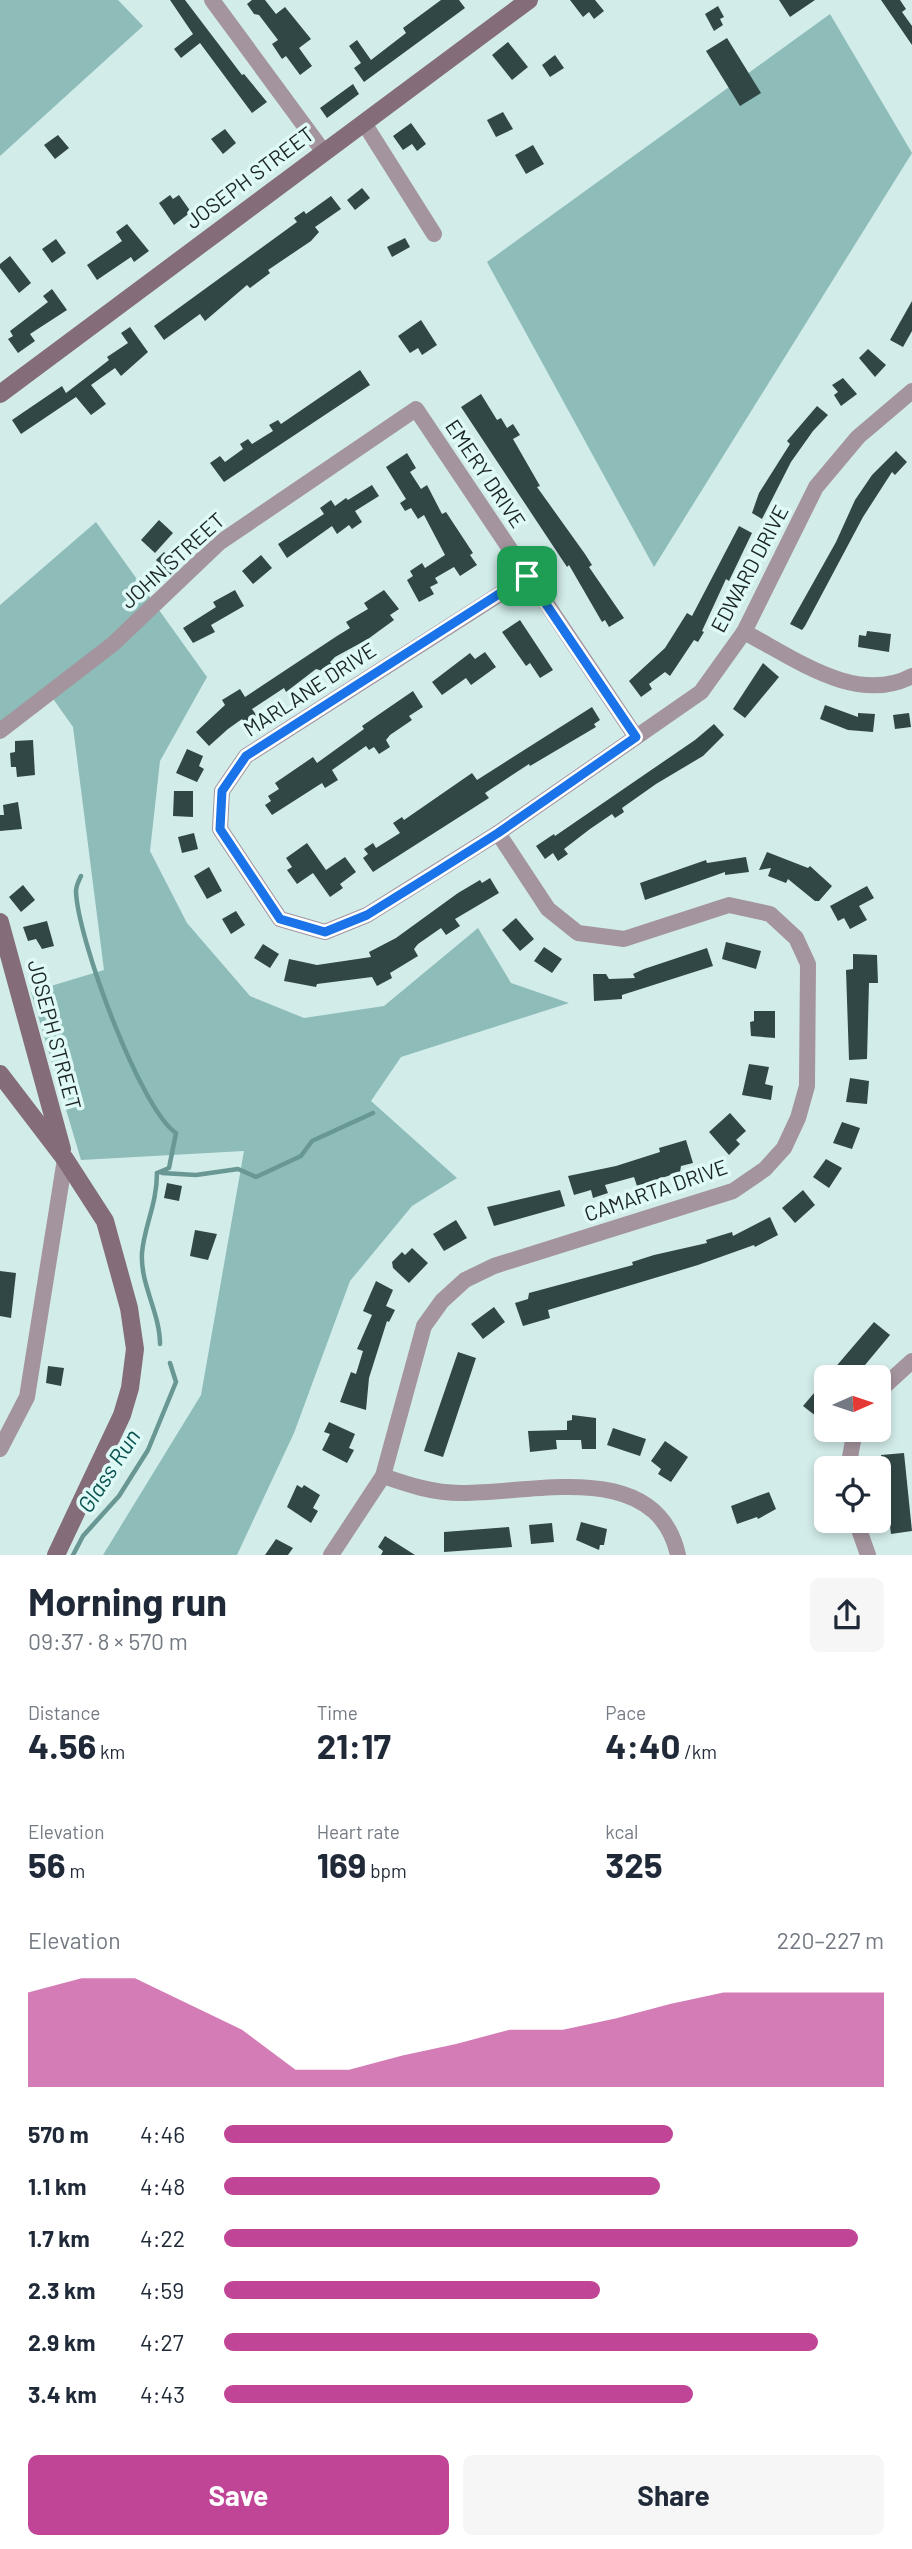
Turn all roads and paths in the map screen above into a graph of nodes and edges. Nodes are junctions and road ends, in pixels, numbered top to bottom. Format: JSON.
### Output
{"nodes":[{"id":1,"x":212,"y":0,"type":"edge"},
{"id":2,"x":529,"y":0,"type":"edge"},
{"id":3,"x":364,"y":123,"type":"junction"},
{"id":4,"x":323,"y":152,"type":"junction"},
{"id":5,"x":433,"y":233,"type":"dead end"},
{"id":6,"x":912,"y":391,"type":"edge"},
{"id":7,"x":0,"y":394,"type":"edge"},
{"id":8,"x":416,"y":409,"type":"joint"},
{"id":9,"x":527,"y":576,"type":"junction"},
{"id":10,"x":744,"y":632,"type":"junction"},
{"id":11,"x":912,"y":676,"type":"edge"},
{"id":12,"x":0,"y":731,"type":"edge"},
{"id":13,"x":636,"y":737,"type":"junction"},
{"id":14,"x":498,"y":833,"type":"junction"},
{"id":15,"x":367,"y":915,"type":"joint"},
{"id":16,"x":0,"y":922,"type":"edge"},
{"id":17,"x":0,"y":1074,"type":"edge"},
{"id":18,"x":65,"y":1159,"type":"junction"},
{"id":19,"x":912,"y":1361,"type":"edge"},
{"id":20,"x":891,"y":1380,"type":"edge"},
{"id":21,"x":0,"y":1449,"type":"edge"},
{"id":22,"x":383,"y":1476,"type":"junction"},
{"id":23,"x":860,"y":1533,"type":"edge"},
{"id":24,"x":56,"y":1555,"type":"edge"},
{"id":25,"x":331,"y":1555,"type":"edge"},
{"id":26,"x":678,"y":1555,"type":"edge"},
{"id":27,"x":868,"y":1555,"type":"edge"}],
"edges":[{"from":1,"to":4,"type":"street"},
{"from":2,"to":3,"type":"street","name":"JOSEPH STREET"},
{"from":3,"to":4,"type":"street","name":"JOSEPH STREET"},
{"from":3,"to":5,"type":"street"},
{"from":4,"to":7,"type":"street","name":"JOSEPH STREET"},
{"from":6,"to":10,"type":"street","name":"EDWARD DRIVE"},
{"from":8,"to":9,"type":"street","name":"EMERY DRIVE"},
{"from":8,"to":12,"type":"street","name":"JOHN STREET"},
{"from":9,"to":13,"type":"street","name":"EMERY DRIVE"},
{"from":9,"to":15,"type":"street","name":"MARLANE DRIVE"},
{"from":10,"to":11,"type":"street"},
{"from":10,"to":13,"type":"street","name":"EDWARD DRIVE"},
{"from":13,"to":14,"type":"street","name":"EDWARD DRIVE"},
{"from":14,"to":15,"type":"street","name":"EDWARD DRIVE"},
{"from":14,"to":22,"type":"street","name":"CAMARTA DRIVE"},
{"from":16,"to":18,"type":"street","name":"JOSEPH STREET"},
{"from":17,"to":18,"type":"street"},
{"from":18,"to":21,"type":"street"},
{"from":18,"to":24,"type":"street"},
{"from":19,"to":20,"type":"street"},
{"from":22,"to":25,"type":"street","name":"CAMARTA DRIVE"},
{"from":22,"to":26,"type":"street"},
{"from":23,"to":27,"type":"street"}]}
